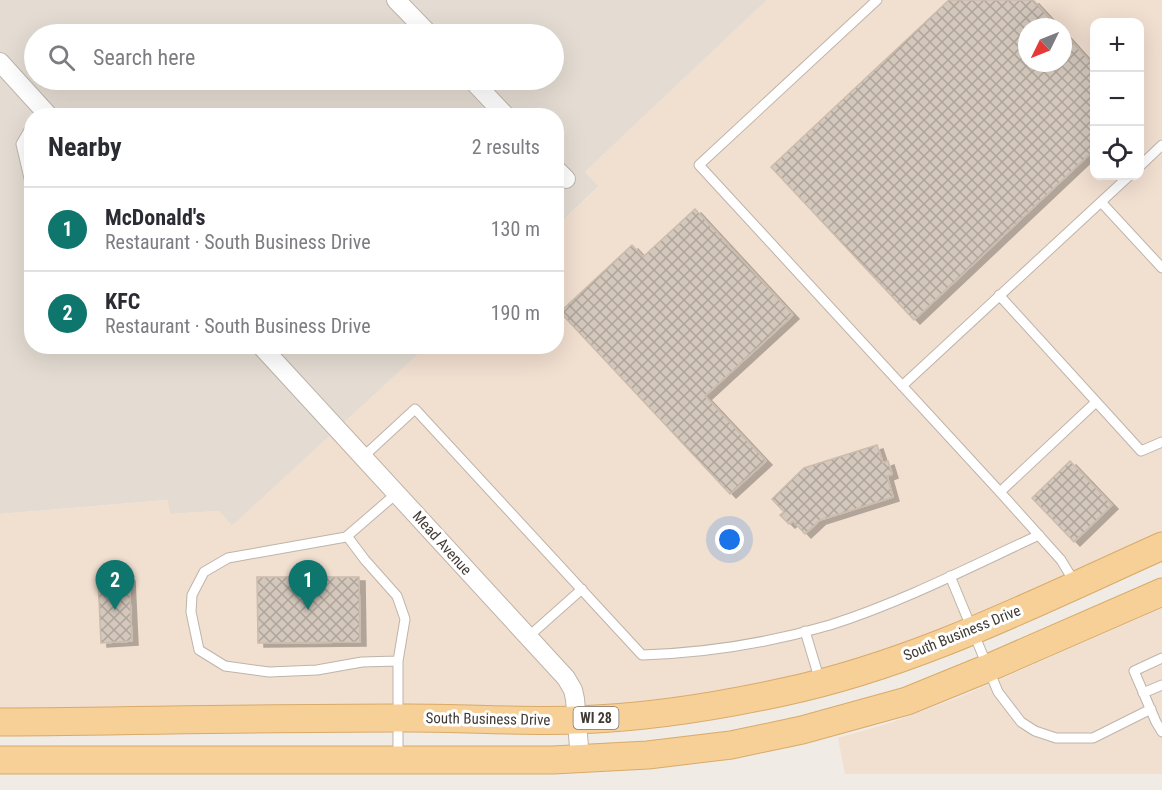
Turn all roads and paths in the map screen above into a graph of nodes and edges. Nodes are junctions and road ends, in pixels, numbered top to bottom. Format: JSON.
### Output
{"nodes":[{"id":1,"x":396,"y":0,"type":"edge"},
{"id":2,"x":877,"y":0,"type":"edge"},
{"id":3,"x":419,"y":24,"type":"edge"},
{"id":4,"x":0,"y":62,"type":"edge"},
{"id":5,"x":24,"y":89,"type":"edge"},
{"id":6,"x":25,"y":90,"type":"edge"},
{"id":7,"x":481,"y":90,"type":"edge"},
{"id":8,"x":41,"y":108,"type":"edge"},
{"id":9,"x":498,"y":108,"type":"edge"},
{"id":10,"x":24,"y":139,"type":"edge"},
{"id":11,"x":1162,"y":146,"type":"edge"},
{"id":12,"x":24,"y":157,"type":"edge"},
{"id":13,"x":1144,"y":162,"type":"edge"},
{"id":14,"x":1125,"y":180,"type":"edge"},
{"id":15,"x":1101,"y":202,"type":"junction"},
{"id":16,"x":1162,"y":268,"type":"edge"},
{"id":17,"x":999,"y":295,"type":"junction"},
{"id":18,"x":276,"y":354,"type":"edge"},
{"id":19,"x":902,"y":386,"type":"junction"},
{"id":20,"x":1096,"y":402,"type":"junction"},
{"id":21,"x":1162,"y":442,"type":"edge"},
{"id":22,"x":364,"y":456,"type":"junction"},
{"id":23,"x":1000,"y":492,"type":"junction"},
{"id":24,"x":397,"y":493,"type":"junction"},
{"id":25,"x":1039,"y":535,"type":"junction"},
{"id":26,"x":347,"y":536,"type":"junction"},
{"id":27,"x":1162,"y":546,"type":"edge"},
{"id":28,"x":950,"y":576,"type":"junction"},
{"id":29,"x":1076,"y":585,"type":"junction"},
{"id":30,"x":582,"y":590,"type":"junction"},
{"id":31,"x":1162,"y":592,"type":"edge"},
{"id":32,"x":973,"y":630,"type":"junction"},
{"id":33,"x":805,"y":631,"type":"junction"},
{"id":34,"x":528,"y":637,"type":"junction"},
{"id":35,"x":1162,"y":658,"type":"edge"},
{"id":36,"x":398,"y":661,"type":"junction"},
{"id":37,"x":988,"y":668,"type":"junction"},
{"id":38,"x":821,"y":683,"type":"junction"},
{"id":39,"x":1162,"y":685,"type":"edge"},
{"id":40,"x":1143,"y":693,"type":"junction"},
{"id":41,"x":1151,"y":709,"type":"junction"},
{"id":42,"x":398,"y":718,"type":"junction"},
{"id":43,"x":577,"y":720,"type":"junction"},
{"id":44,"x":1159,"y":720,"type":"edge"},
{"id":45,"x":0,"y":722,"type":"edge"},
{"id":46,"x":1162,"y":732,"type":"edge"},
{"id":47,"x":580,"y":759,"type":"junction"},
{"id":48,"x":0,"y":760,"type":"edge"},
{"id":49,"x":398,"y":760,"type":"junction"}],
"edges":[{"from":1,"to":3,"type":"street"},
{"from":2,"to":19,"type":"lane"},
{"from":4,"to":5,"type":"street"},
{"from":6,"to":8,"type":"street"},
{"from":7,"to":9,"type":"street"},
{"from":10,"to":12,"type":"lane"},
{"from":11,"to":13,"type":"lane"},
{"from":14,"to":15,"type":"lane"},
{"from":15,"to":16,"type":"lane"},
{"from":15,"to":17,"type":"lane"},
{"from":17,"to":19,"type":"lane"},
{"from":17,"to":20,"type":"lane"},
{"from":18,"to":22,"type":"street","name":"Mead Avenue"},
{"from":19,"to":23,"type":"lane"},
{"from":20,"to":21,"type":"lane"},
{"from":20,"to":23,"type":"lane"},
{"from":22,"to":24,"type":"street","name":"Mead Avenue"},
{"from":22,"to":30,"type":"lane"},
{"from":23,"to":25,"type":"lane"},
{"from":24,"to":26,"type":"lane"},
{"from":24,"to":34,"type":"street","name":"Mead Avenue"},
{"from":25,"to":28,"type":"lane"},
{"from":25,"to":29,"type":"lane"},
{"from":26,"to":36,"type":"lane"},
{"from":26,"to":36,"type":"lane"},
{"from":27,"to":29,"type":"main road","name":"South Business Drive","number":"WI 28"},
{"from":28,"to":32,"type":"lane"},
{"from":28,"to":33,"type":"lane"},
{"from":29,"to":32,"type":"main road","name":"South Business Drive","number":"WI 28"},
{"from":30,"to":33,"type":"lane"},
{"from":30,"to":34,"type":"lane"},
{"from":31,"to":37,"type":"main road"},
{"from":32,"to":37,"type":"lane"},
{"from":32,"to":38,"type":"main road","name":"South Business Drive","number":"WI 28"},
{"from":33,"to":38,"type":"lane"},
{"from":34,"to":43,"type":"street","name":"Mead Avenue"},
{"from":35,"to":40,"type":"lane"},
{"from":36,"to":42,"type":"lane"},
{"from":37,"to":41,"type":"lane"},
{"from":37,"to":47,"type":"main road"},
{"from":38,"to":43,"type":"main road","name":"South Business Drive","number":"WI 28"},
{"from":39,"to":40,"type":"lane"},
{"from":40,"to":41,"type":"lane"},
{"from":41,"to":44,"type":"lane"},
{"from":42,"to":43,"type":"main road","name":"South Business Drive","number":"WI 28"},
{"from":42,"to":45,"type":"main road","name":"South Business Drive","number":"WI 28"},
{"from":42,"to":49,"type":"lane"},
{"from":43,"to":47,"type":"street","name":"Mead Avenue"},
{"from":44,"to":46,"type":"lane"},
{"from":47,"to":49,"type":"main road"},
{"from":48,"to":49,"type":"main road"}]}
